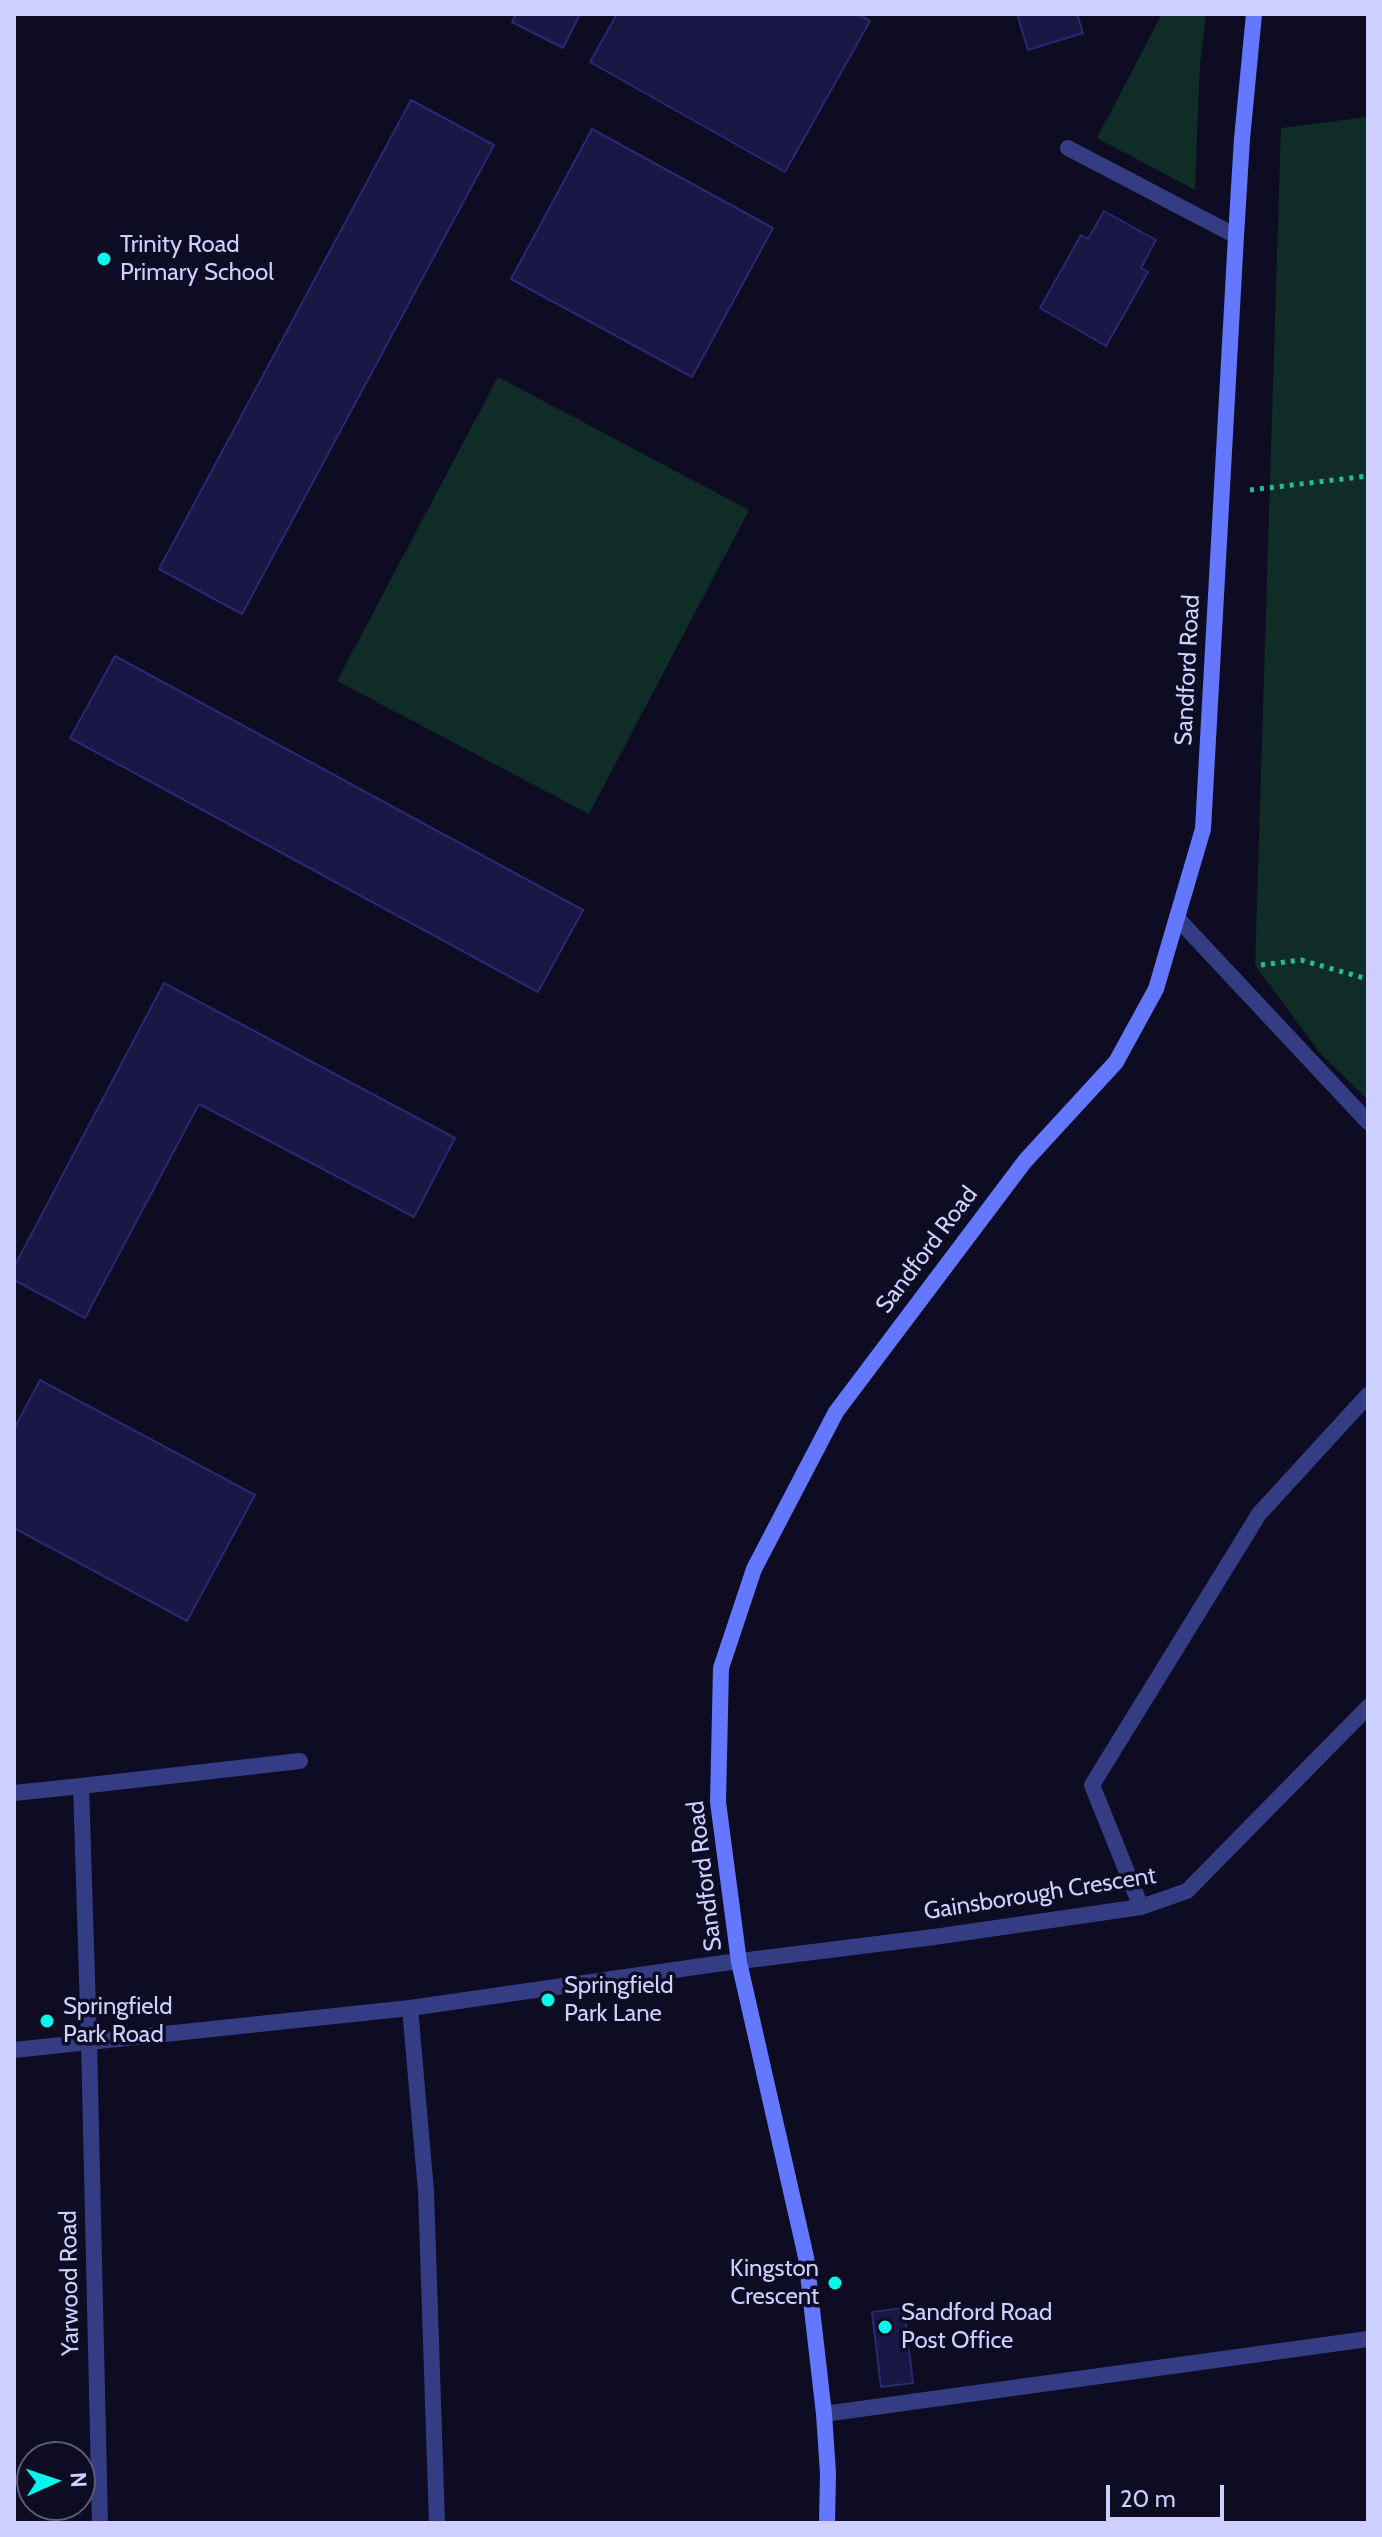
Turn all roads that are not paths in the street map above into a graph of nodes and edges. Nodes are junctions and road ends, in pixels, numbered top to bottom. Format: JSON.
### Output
{"nodes":[{"id":1,"x":1254,"y":14,"type":"edge"},
{"id":2,"x":1068,"y":148,"type":"dead end"},
{"id":3,"x":1236,"y":236,"type":"junction"},
{"id":4,"x":1177,"y":918,"type":"junction"},
{"id":5,"x":1368,"y":1122,"type":"edge"},
{"id":6,"x":1368,"y":1395,"type":"edge"},
{"id":7,"x":1368,"y":1707,"type":"edge"},
{"id":8,"x":300,"y":1761,"type":"dead end"},
{"id":9,"x":81,"y":1786,"type":"junction"},
{"id":10,"x":14,"y":1793,"type":"edge"},
{"id":11,"x":1141,"y":1907,"type":"junction"},
{"id":12,"x":739,"y":1962,"type":"junction"},
{"id":13,"x":410,"y":2008,"type":"junction"},
{"id":14,"x":89,"y":2042,"type":"junction"},
{"id":15,"x":14,"y":2050,"type":"edge"},
{"id":16,"x":1368,"y":2339,"type":"edge"},
{"id":17,"x":824,"y":2414,"type":"junction"},
{"id":18,"x":100,"y":2523,"type":"edge"},
{"id":19,"x":437,"y":2523,"type":"edge"},
{"id":20,"x":827,"y":2523,"type":"edge"}],
"edges":[{"from":1,"to":3,"type":"street","name":"Sandford Road"},
{"from":2,"to":3,"type":"street"},
{"from":3,"to":4,"type":"street","name":"Sandford Road"},
{"from":4,"to":5,"type":"street"},
{"from":4,"to":12,"type":"street","name":"Sandford Road"},
{"from":6,"to":11,"type":"street"},
{"from":7,"to":11,"type":"street","name":"Gainsborough Crescent"},
{"from":8,"to":9,"type":"street"},
{"from":9,"to":10,"type":"street"},
{"from":9,"to":14,"type":"street","name":"Yarwood Road"},
{"from":11,"to":12,"type":"street","name":"Gainsborough Crescent"},
{"from":12,"to":13,"type":"street"},
{"from":12,"to":17,"type":"street","name":"Sandford Road"},
{"from":13,"to":14,"type":"street"},
{"from":13,"to":19,"type":"street"},
{"from":14,"to":15,"type":"street"},
{"from":14,"to":18,"type":"street","name":"Yarwood Road"},
{"from":16,"to":17,"type":"street"},
{"from":17,"to":20,"type":"street","name":"Sandford Road"}]}
